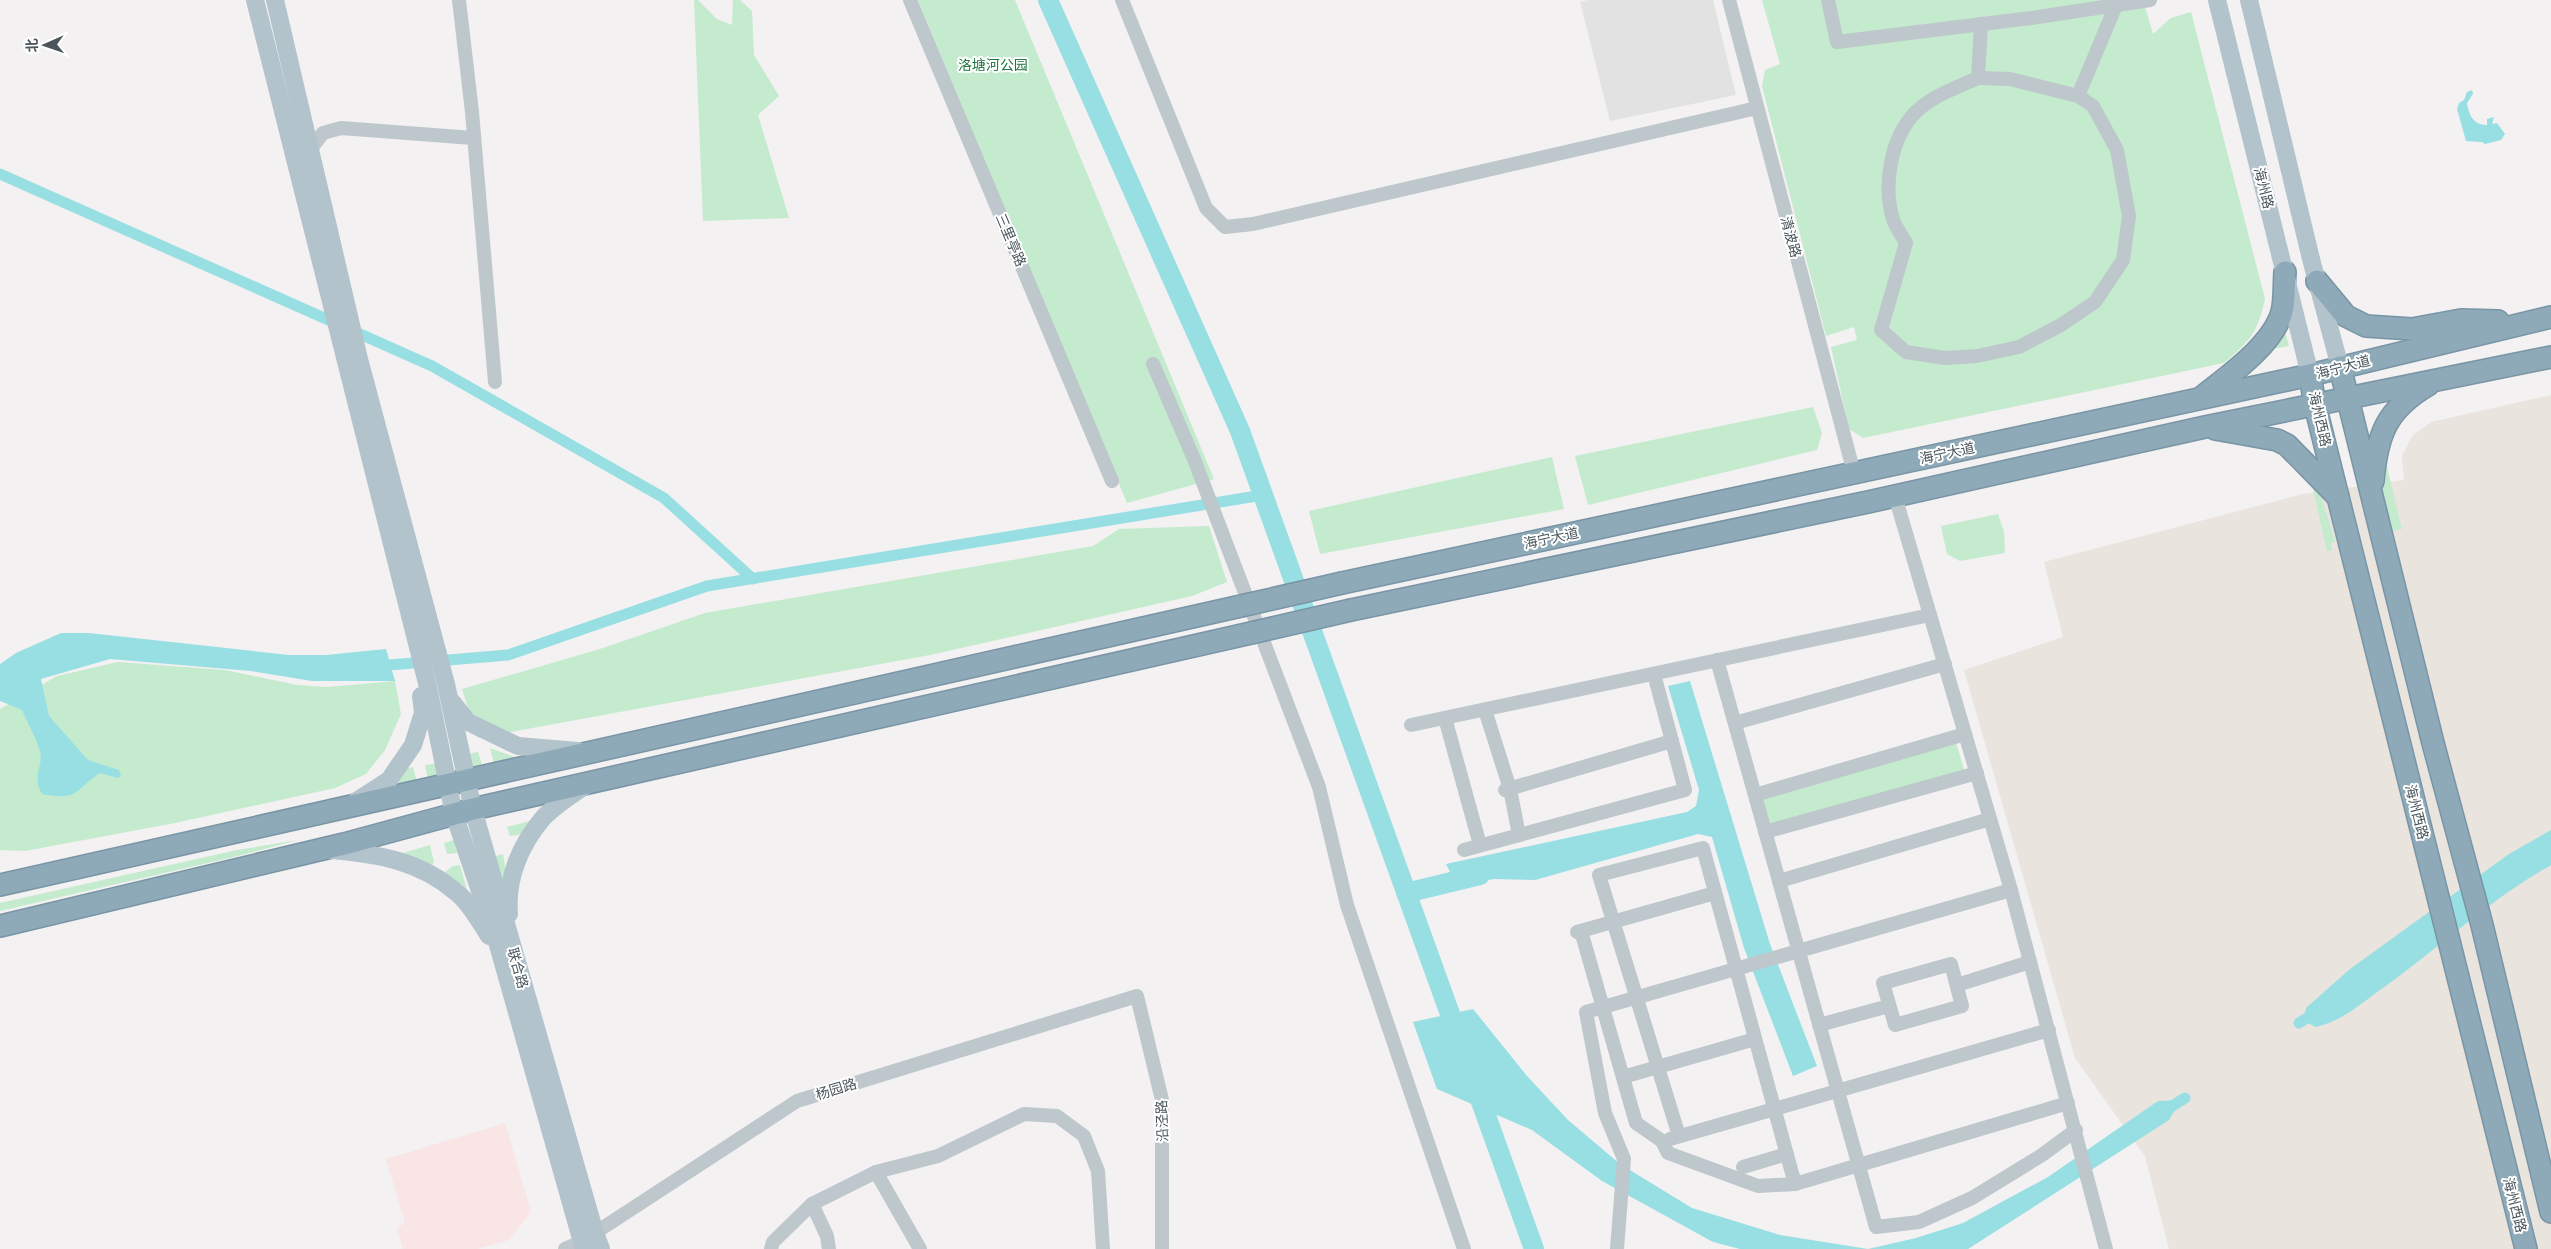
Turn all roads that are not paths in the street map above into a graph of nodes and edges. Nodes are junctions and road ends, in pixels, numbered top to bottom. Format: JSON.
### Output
{"nodes":[{"id":1,"x":255,"y":0,"type":"edge"},
{"id":2,"x":275,"y":0,"type":"edge"},
{"id":3,"x":459,"y":0,"type":"edge"},
{"id":4,"x":910,"y":0,"type":"edge"},
{"id":5,"x":1122,"y":0,"type":"edge"},
{"id":6,"x":1729,"y":0,"type":"edge"},
{"id":7,"x":1828,"y":0,"type":"edge"},
{"id":8,"x":2150,"y":0,"type":"edge"},
{"id":9,"x":2217,"y":0,"type":"edge"},
{"id":10,"x":2249,"y":0,"type":"edge"},
{"id":11,"x":2116,"y":4,"type":"junction"},
{"id":12,"x":1981,"y":24,"type":"junction"},
{"id":13,"x":1978,"y":78,"type":"junction"},
{"id":14,"x":2078,"y":96,"type":"junction"},
{"id":15,"x":1757,"y":108,"type":"junction"},
{"id":16,"x":473,"y":138,"type":"junction"},
{"id":17,"x":310,"y":150,"type":"junction"},
{"id":18,"x":296,"y":160,"type":"junction"},
{"id":19,"x":2285,"y":272,"type":"junction"},
{"id":20,"x":2317,"y":281,"type":"junction"},
{"id":21,"x":338,"y":302,"type":"junction"},
{"id":22,"x":2542,"y":319,"type":"edge"},
{"id":23,"x":2551,"y":357,"type":"edge"},
{"id":24,"x":352,"y":360,"type":"junction"},
{"id":25,"x":1153,"y":364,"type":"dead end"},
{"id":26,"x":2340,"y":367,"type":"junction"},
{"id":27,"x":2310,"y":375,"type":"junction"},
{"id":28,"x":2437,"y":380,"type":"junction"},
{"id":29,"x":494,"y":382,"type":"dead end"},
{"id":30,"x":2348,"y":398,"type":"junction"},
{"id":31,"x":2199,"y":399,"type":"junction"},
{"id":32,"x":2315,"y":405,"type":"junction"},
{"id":33,"x":2205,"y":427,"type":"junction"},
{"id":34,"x":1854,"y":473,"type":"junction"},
{"id":35,"x":1112,"y":480,"type":"dead end"},
{"id":36,"x":2372,"y":495,"type":"junction"},
{"id":37,"x":1895,"y":496,"type":"junction"},
{"id":38,"x":2340,"y":499,"type":"junction"},
{"id":39,"x":1930,"y":615,"type":"junction"},
{"id":40,"x":1717,"y":660,"type":"junction"},
{"id":41,"x":1945,"y":664,"type":"junction"},
{"id":42,"x":1654,"y":674,"type":"junction"},
{"id":43,"x":424,"y":687,"type":"junction"},
{"id":44,"x":448,"y":692,"type":"junction"},
{"id":45,"x":1485,"y":710,"type":"junction"},
{"id":46,"x":1444,"y":718,"type":"junction"},
{"id":47,"x":1735,"y":723,"type":"junction"},
{"id":48,"x":1411,"y":726,"type":"dead end"},
{"id":49,"x":1965,"y":734,"type":"junction"},
{"id":50,"x":1672,"y":741,"type":"junction"},
{"id":51,"x":586,"y":752,"type":"junction"},
{"id":52,"x":1977,"y":773,"type":"junction"},
{"id":53,"x":468,"y":778,"type":"junction"},
{"id":54,"x":446,"y":782,"type":"junction"},
{"id":55,"x":587,"y":783,"type":"junction"},
{"id":56,"x":1507,"y":789,"type":"junction"},
{"id":57,"x":1755,"y":795,"type":"junction"},
{"id":58,"x":351,"y":804,"type":"junction"},
{"id":59,"x":464,"y":811,"type":"junction"},
{"id":60,"x":1990,"y":819,"type":"junction"},
{"id":61,"x":1765,"y":832,"type":"junction"},
{"id":62,"x":1519,"y":835,"type":"junction"},
{"id":63,"x":1480,"y":845,"type":"junction"},
{"id":64,"x":322,"y":849,"type":"junction"},
{"id":65,"x":1464,"y":850,"type":"dead end"},
{"id":66,"x":1779,"y":881,"type":"junction"},
{"id":67,"x":0,"y":885,"type":"edge"},
{"id":68,"x":2011,"y":890,"type":"junction"},
{"id":69,"x":1715,"y":893,"type":"junction"},
{"id":70,"x":1613,"y":922,"type":"junction"},
{"id":71,"x":0,"y":926,"type":"edge"},
{"id":72,"x":506,"y":951,"type":"junction"},
{"id":73,"x":1793,"y":953,"type":"junction"},
{"id":74,"x":2030,"y":962,"type":"junction"},
{"id":75,"x":1736,"y":969,"type":"junction"},
{"id":76,"x":1957,"y":986,"type":"junction"},
{"id":77,"x":1137,"y":996,"type":"joint"},
{"id":78,"x":1636,"y":998,"type":"junction"},
{"id":79,"x":1889,"y":1006,"type":"junction"},
{"id":80,"x":1602,"y":1008,"type":"junction"},
{"id":81,"x":1819,"y":1025,"type":"junction"},
{"id":82,"x":2049,"y":1030,"type":"junction"},
{"id":83,"x":1755,"y":1039,"type":"junction"},
{"id":84,"x":1658,"y":1067,"type":"junction"},
{"id":85,"x":1623,"y":1077,"type":"junction"},
{"id":86,"x":1838,"y":1091,"type":"junction"},
{"id":87,"x":2068,"y":1103,"type":"junction"},
{"id":88,"x":1774,"y":1109,"type":"junction"},
{"id":89,"x":2077,"y":1134,"type":"junction"},
{"id":90,"x":1679,"y":1136,"type":"junction"},
{"id":91,"x":1662,"y":1141,"type":"junction"},
{"id":92,"x":1787,"y":1154,"type":"junction"},
{"id":93,"x":1858,"y":1165,"type":"junction"},
{"id":94,"x":1743,"y":1167,"type":"dead end"},
{"id":95,"x":876,"y":1172,"type":"junction"},
{"id":96,"x":1795,"y":1184,"type":"junction"},
{"id":97,"x":812,"y":1204,"type":"junction"},
{"id":98,"x":2551,"y":1212,"type":"edge"},
{"id":99,"x":585,"y":1244,"type":"edge"},
{"id":100,"x":771,"y":1249,"type":"edge"},
{"id":101,"x":829,"y":1249,"type":"edge"},
{"id":102,"x":920,"y":1249,"type":"edge"},
{"id":103,"x":1103,"y":1249,"type":"edge"},
{"id":104,"x":1162,"y":1249,"type":"edge"},
{"id":105,"x":1464,"y":1249,"type":"edge"},
{"id":106,"x":1617,"y":1249,"type":"edge"},
{"id":107,"x":2106,"y":1249,"type":"edge"},
{"id":108,"x":2526,"y":1249,"type":"edge"}],
"edges":[{"from":1,"to":18,"type":"main road"},
{"from":2,"to":17,"type":"main road"},
{"from":3,"to":16,"type":"street"},
{"from":4,"to":35,"type":"street","name":"三里亭路"},
{"from":5,"to":15,"type":"street"},
{"from":6,"to":15,"type":"street","name":"清波路"},
{"from":7,"to":12,"type":"street"},
{"from":8,"to":11,"type":"street"},
{"from":9,"to":19,"type":"main road","name":"海州路"},
{"from":10,"to":20,"type":"main road"},
{"from":11,"to":12,"type":"street"},
{"from":11,"to":14,"type":"street"},
{"from":12,"to":13,"type":"street"},
{"from":13,"to":14,"type":"street"},
{"from":13,"to":14,"type":"street"},
{"from":15,"to":34,"type":"street","name":"清波路"},
{"from":16,"to":17,"type":"street"},
{"from":16,"to":29,"type":"street"},
{"from":17,"to":18,"type":"street"},
{"from":17,"to":21,"type":"main road"},
{"from":18,"to":21,"type":"main road"},
{"from":19,"to":27,"type":"main road","name":"海州路"},
{"from":19,"to":31,"type":"highway"},
{"from":20,"to":22,"type":"highway"},
{"from":20,"to":26,"type":"main road"},
{"from":21,"to":24,"type":"main road"},
{"from":22,"to":26,"type":"highway","name":"海宁大道"},
{"from":23,"to":28,"type":"highway"},
{"from":24,"to":43,"type":"main road"},
{"from":24,"to":44,"type":"main road"},
{"from":25,"to":105,"type":"street"},
{"from":26,"to":27,"type":"highway","name":"海宁大道"},
{"from":26,"to":30,"type":"highway"},
{"from":27,"to":31,"type":"highway","name":"海宁大道"},
{"from":27,"to":32,"type":"highway","name":"海州西路"},
{"from":28,"to":30,"type":"highway"},
{"from":28,"to":36,"type":"highway"},
{"from":30,"to":32,"type":"highway"},
{"from":30,"to":36,"type":"highway"},
{"from":31,"to":34,"type":"highway","name":"海宁大道"},
{"from":32,"to":33,"type":"highway"},
{"from":32,"to":38,"type":"highway","name":"海州西路"},
{"from":33,"to":37,"type":"highway"},
{"from":33,"to":38,"type":"highway"},
{"from":34,"to":51,"type":"highway","name":"海宁大道","bridge":true},
{"from":36,"to":98,"type":"highway"},
{"from":37,"to":39,"type":"street"},
{"from":37,"to":55,"type":"highway","bridge":true},
{"from":38,"to":108,"type":"highway","name":"海州西路"},
{"from":39,"to":40,"type":"street"},
{"from":39,"to":41,"type":"street"},
{"from":40,"to":42,"type":"street"},
{"from":40,"to":47,"type":"street"},
{"from":41,"to":47,"type":"street"},
{"from":41,"to":49,"type":"street"},
{"from":42,"to":45,"type":"street"},
{"from":42,"to":50,"type":"street"},
{"from":43,"to":54,"type":"main road"},
{"from":43,"to":58,"type":"main road"},
{"from":44,"to":51,"type":"main road"},
{"from":44,"to":53,"type":"main road"},
{"from":45,"to":46,"type":"street"},
{"from":45,"to":56,"type":"street"},
{"from":46,"to":48,"type":"street"},
{"from":46,"to":63,"type":"street"},
{"from":47,"to":57,"type":"street"},
{"from":49,"to":52,"type":"street"},
{"from":49,"to":57,"type":"street"},
{"from":50,"to":56,"type":"street"},
{"from":50,"to":62,"type":"street"},
{"from":51,"to":53,"type":"highway","name":"海宁大道"},
{"from":52,"to":60,"type":"street"},
{"from":52,"to":61,"type":"street"},
{"from":53,"to":54,"type":"highway","name":"海宁大道"},
{"from":53,"to":59,"type":"main road"},
{"from":54,"to":58,"type":"highway","name":"海宁大道"},
{"from":54,"to":59,"type":"main road"},
{"from":55,"to":59,"type":"highway"},
{"from":55,"to":72,"type":"main road"},
{"from":56,"to":62,"type":"street"},
{"from":57,"to":61,"type":"street"},
{"from":58,"to":67,"type":"highway","name":"海宁大道"},
{"from":59,"to":64,"type":"highway"},
{"from":59,"to":72,"type":"main road"},
{"from":60,"to":66,"type":"street"},
{"from":60,"to":68,"type":"street"},
{"from":61,"to":66,"type":"street"},
{"from":62,"to":63,"type":"street"},
{"from":63,"to":65,"type":"street"},
{"from":64,"to":71,"type":"highway"},
{"from":64,"to":72,"type":"main road"},
{"from":66,"to":73,"type":"street"},
{"from":68,"to":73,"type":"street"},
{"from":68,"to":74,"type":"street"},
{"from":69,"to":70,"type":"street"},
{"from":69,"to":70,"type":"street"},
{"from":69,"to":75,"type":"street"},
{"from":70,"to":78,"type":"street"},
{"from":70,"to":80,"type":"street"},
{"from":72,"to":99,"type":"main road"},
{"from":73,"to":75,"type":"street"},
{"from":73,"to":81,"type":"street"},
{"from":74,"to":76,"type":"street"},
{"from":74,"to":82,"type":"street"},
{"from":75,"to":78,"type":"street"},
{"from":75,"to":83,"type":"street"},
{"from":76,"to":79,"type":"street"},
{"from":76,"to":79,"type":"street"},
{"from":77,"to":99,"type":"street","name":"杨园路"},
{"from":77,"to":104,"type":"street","name":"沿泾路"},
{"from":78,"to":80,"type":"street"},
{"from":78,"to":84,"type":"street"},
{"from":79,"to":81,"type":"street"},
{"from":80,"to":85,"type":"street"},
{"from":80,"to":106,"type":"street"},
{"from":81,"to":86,"type":"street"},
{"from":82,"to":86,"type":"street"},
{"from":82,"to":87,"type":"street"},
{"from":83,"to":84,"type":"street"},
{"from":83,"to":88,"type":"street"},
{"from":84,"to":85,"type":"street"},
{"from":84,"to":90,"type":"street"},
{"from":85,"to":91,"type":"street"},
{"from":86,"to":88,"type":"street"},
{"from":86,"to":93,"type":"street"},
{"from":87,"to":89,"type":"street"},
{"from":87,"to":93,"type":"street"},
{"from":88,"to":90,"type":"street"},
{"from":88,"to":92,"type":"street"},
{"from":89,"to":93,"type":"street"},
{"from":89,"to":107,"type":"street"},
{"from":90,"to":91,"type":"street"},
{"from":91,"to":96,"type":"street"},
{"from":92,"to":94,"type":"street"},
{"from":92,"to":96,"type":"street"},
{"from":93,"to":96,"type":"street"},
{"from":95,"to":97,"type":"street"},
{"from":95,"to":102,"type":"street"},
{"from":95,"to":103,"type":"street"},
{"from":97,"to":100,"type":"street"},
{"from":97,"to":101,"type":"street"}]}
